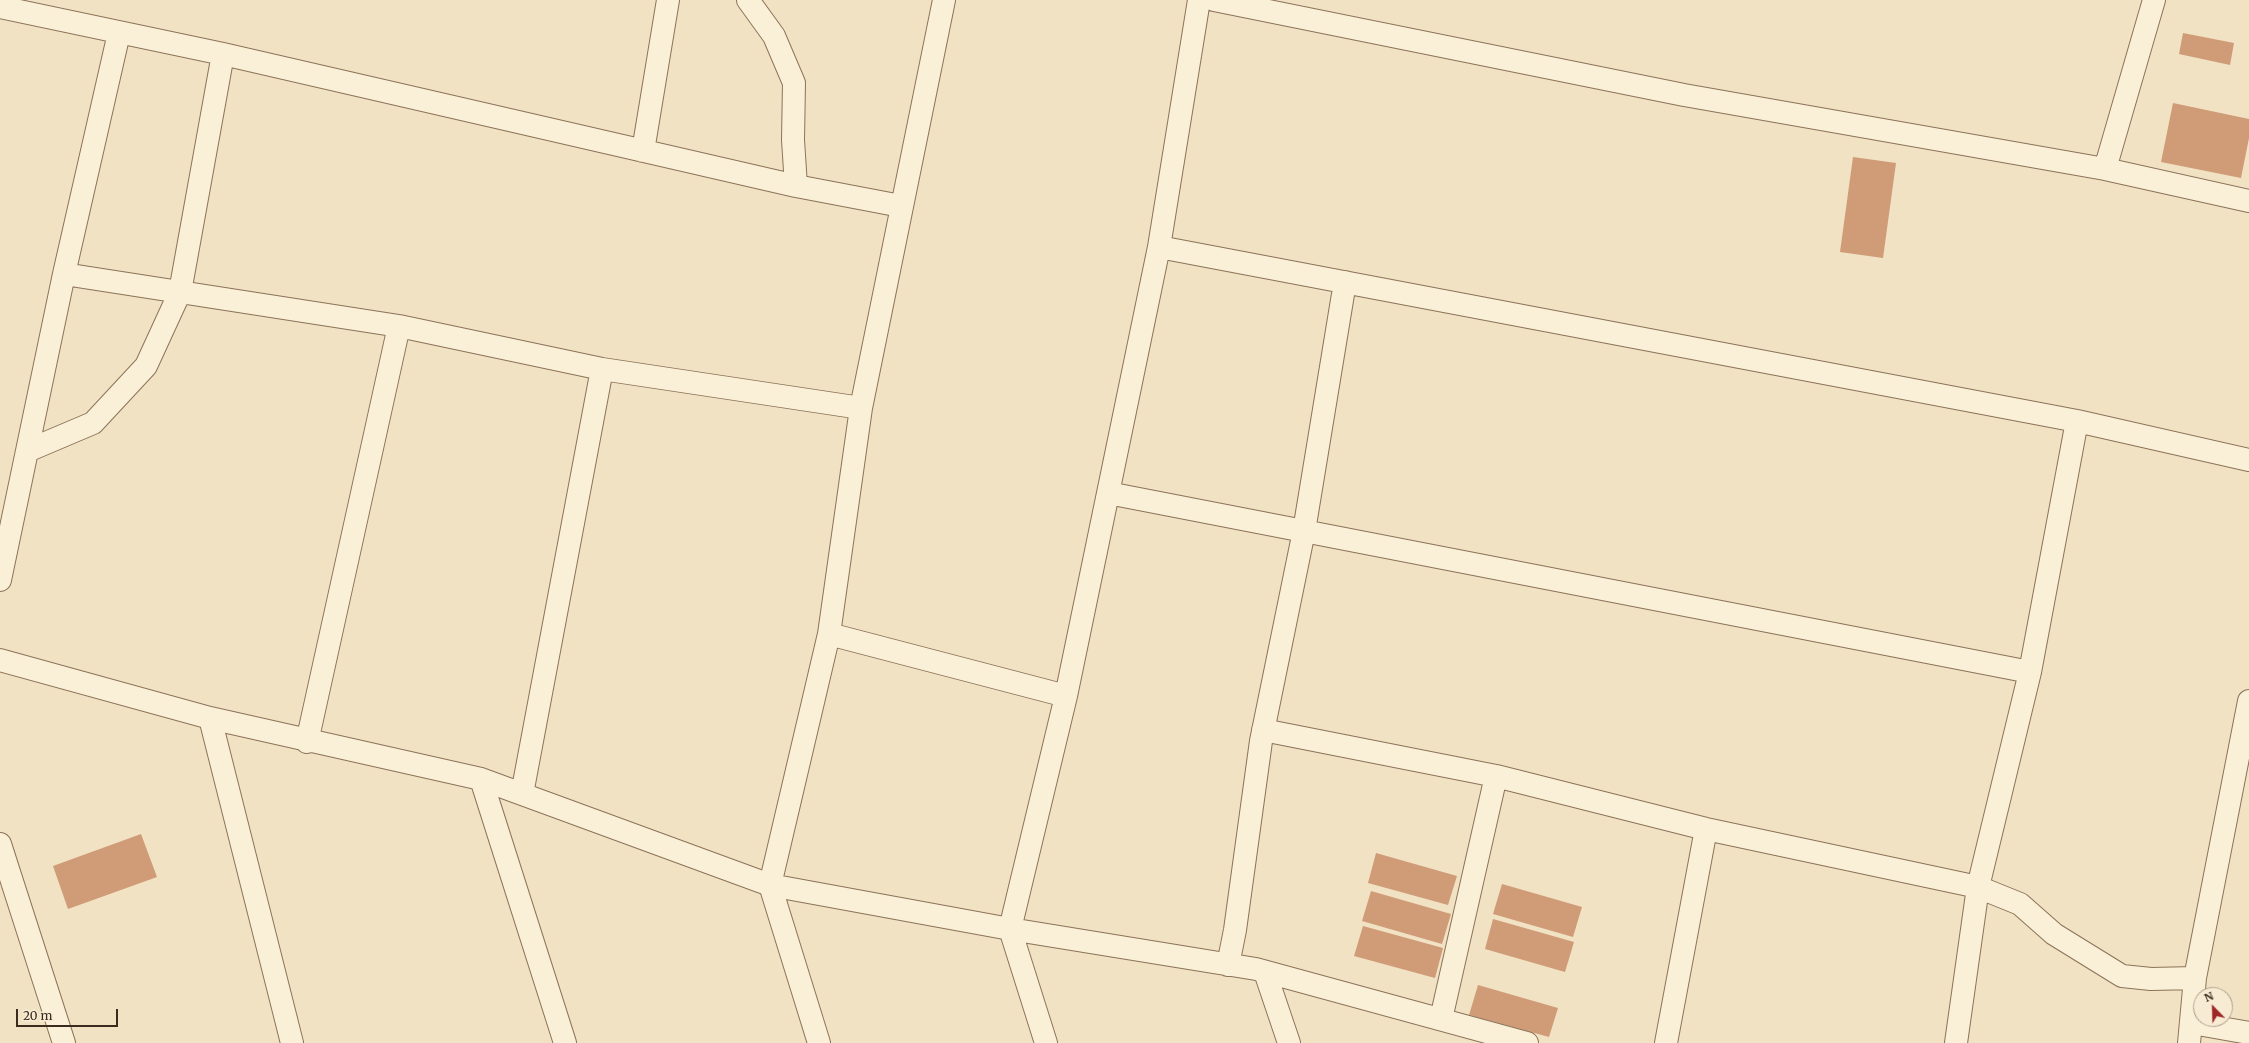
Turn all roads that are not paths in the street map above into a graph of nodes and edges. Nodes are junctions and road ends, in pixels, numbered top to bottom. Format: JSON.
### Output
{"nodes":[{"id":1,"x":668,"y":0,"type":"edge"},
{"id":2,"x":748,"y":0,"type":"edge"},
{"id":3,"x":944,"y":0,"type":"edge"},
{"id":4,"x":1200,"y":0,"type":"edge"},
{"id":5,"x":1214,"y":0,"type":"edge"},
{"id":6,"x":2154,"y":0,"type":"edge"},
{"id":7,"x":0,"y":7,"type":"edge"},
{"id":8,"x":118,"y":33,"type":"junction"},
{"id":9,"x":223,"y":54,"type":"junction"},
{"id":10,"x":643,"y":151,"type":"junction"},
{"id":11,"x":2105,"y":169,"type":"junction"},
{"id":12,"x":796,"y":186,"type":"junction"},
{"id":13,"x":2249,"y":201,"type":"edge"},
{"id":14,"x":901,"y":206,"type":"junction"},
{"id":15,"x":1159,"y":247,"type":"junction"},
{"id":16,"x":64,"y":274,"type":"junction"},
{"id":17,"x":1346,"y":282,"type":"junction"},
{"id":18,"x":180,"y":292,"type":"junction"},
{"id":19,"x":399,"y":326,"type":"junction"},
{"id":20,"x":602,"y":369,"type":"junction"},
{"id":21,"x":861,"y":408,"type":"junction"},
{"id":22,"x":2077,"y":421,"type":"junction"},
{"id":23,"x":27,"y":451,"type":"junction"},
{"id":24,"x":2249,"y":460,"type":"edge"},
{"id":25,"x":1108,"y":493,"type":"junction"},
{"id":26,"x":1304,"y":531,"type":"junction"},
{"id":27,"x":0,"y":580,"type":"edge"},
{"id":28,"x":829,"y":634,"type":"junction"},
{"id":29,"x":0,"y":660,"type":"edge"},
{"id":30,"x":2030,"y":672,"type":"junction"},
{"id":31,"x":1066,"y":696,"type":"junction"},
{"id":32,"x":2249,"y":701,"type":"edge"},
{"id":33,"x":210,"y":718,"type":"junction"},
{"id":34,"x":1263,"y":730,"type":"junction"},
{"id":35,"x":307,"y":742,"type":"junction"},
{"id":36,"x":1496,"y":776,"type":"junction"},
{"id":37,"x":481,"y":779,"type":"junction"},
{"id":38,"x":522,"y":794,"type":"junction"},
{"id":39,"x":1706,"y":829,"type":"junction"},
{"id":40,"x":0,"y":844,"type":"edge"},
{"id":41,"x":770,"y":885,"type":"junction"},
{"id":42,"x":1978,"y":887,"type":"junction"},
{"id":43,"x":1010,"y":929,"type":"junction"},
{"id":44,"x":1228,"y":965,"type":"junction"},
{"id":45,"x":1265,"y":972,"type":"junction"},
{"id":46,"x":2195,"y":978,"type":"junction"},
{"id":47,"x":1441,"y":1019,"type":"junction"},
{"id":48,"x":2190,"y":1033,"type":"edge"},
{"id":49,"x":2249,"y":1033,"type":"edge"},
{"id":50,"x":64,"y":1043,"type":"edge"},
{"id":51,"x":292,"y":1043,"type":"edge"},
{"id":52,"x":565,"y":1043,"type":"edge"},
{"id":53,"x":819,"y":1043,"type":"edge"},
{"id":54,"x":1046,"y":1043,"type":"edge"},
{"id":55,"x":1289,"y":1043,"type":"edge"},
{"id":56,"x":1527,"y":1043,"type":"edge"},
{"id":57,"x":1666,"y":1043,"type":"edge"},
{"id":58,"x":1956,"y":1043,"type":"edge"}],
"edges":[{"from":1,"to":10,"type":"street"},
{"from":2,"to":12,"type":"street"},
{"from":3,"to":14,"type":"street"},
{"from":4,"to":15,"type":"street"},
{"from":5,"to":11,"type":"street"},
{"from":6,"to":11,"type":"street"},
{"from":7,"to":8,"type":"street"},
{"from":8,"to":9,"type":"street"},
{"from":8,"to":16,"type":"street"},
{"from":9,"to":10,"type":"street"},
{"from":9,"to":18,"type":"street"},
{"from":10,"to":12,"type":"street"},
{"from":11,"to":13,"type":"street"},
{"from":12,"to":14,"type":"street"},
{"from":14,"to":21,"type":"street"},
{"from":15,"to":17,"type":"street"},
{"from":15,"to":25,"type":"street"},
{"from":16,"to":18,"type":"street"},
{"from":16,"to":23,"type":"street"},
{"from":17,"to":22,"type":"street"},
{"from":17,"to":26,"type":"street"},
{"from":18,"to":19,"type":"street"},
{"from":18,"to":23,"type":"street"},
{"from":19,"to":20,"type":"street"},
{"from":19,"to":35,"type":"street"},
{"from":20,"to":21,"type":"street"},
{"from":20,"to":38,"type":"street"},
{"from":21,"to":28,"type":"street"},
{"from":22,"to":24,"type":"street"},
{"from":22,"to":30,"type":"street"},
{"from":23,"to":27,"type":"street"},
{"from":25,"to":26,"type":"street"},
{"from":25,"to":31,"type":"street"},
{"from":26,"to":30,"type":"street"},
{"from":26,"to":34,"type":"street"},
{"from":28,"to":31,"type":"street"},
{"from":28,"to":41,"type":"street"},
{"from":29,"to":33,"type":"street"},
{"from":30,"to":42,"type":"street"},
{"from":31,"to":43,"type":"street"},
{"from":32,"to":46,"type":"street"},
{"from":33,"to":35,"type":"street"},
{"from":33,"to":51,"type":"street"},
{"from":34,"to":36,"type":"street"},
{"from":34,"to":44,"type":"street"},
{"from":35,"to":37,"type":"street"},
{"from":36,"to":39,"type":"street"},
{"from":36,"to":47,"type":"street"},
{"from":37,"to":38,"type":"street"},
{"from":37,"to":52,"type":"street"},
{"from":38,"to":41,"type":"street"},
{"from":39,"to":42,"type":"street"},
{"from":39,"to":57,"type":"street"},
{"from":40,"to":50,"type":"street"},
{"from":41,"to":43,"type":"street"},
{"from":41,"to":53,"type":"street"},
{"from":42,"to":46,"type":"street"},
{"from":42,"to":58,"type":"street"},
{"from":43,"to":44,"type":"street"},
{"from":43,"to":54,"type":"street"},
{"from":44,"to":45,"type":"street"},
{"from":45,"to":47,"type":"street"},
{"from":45,"to":55,"type":"street"},
{"from":46,"to":48,"type":"street"},
{"from":47,"to":56,"type":"street"},
{"from":48,"to":49,"type":"street"}]}
